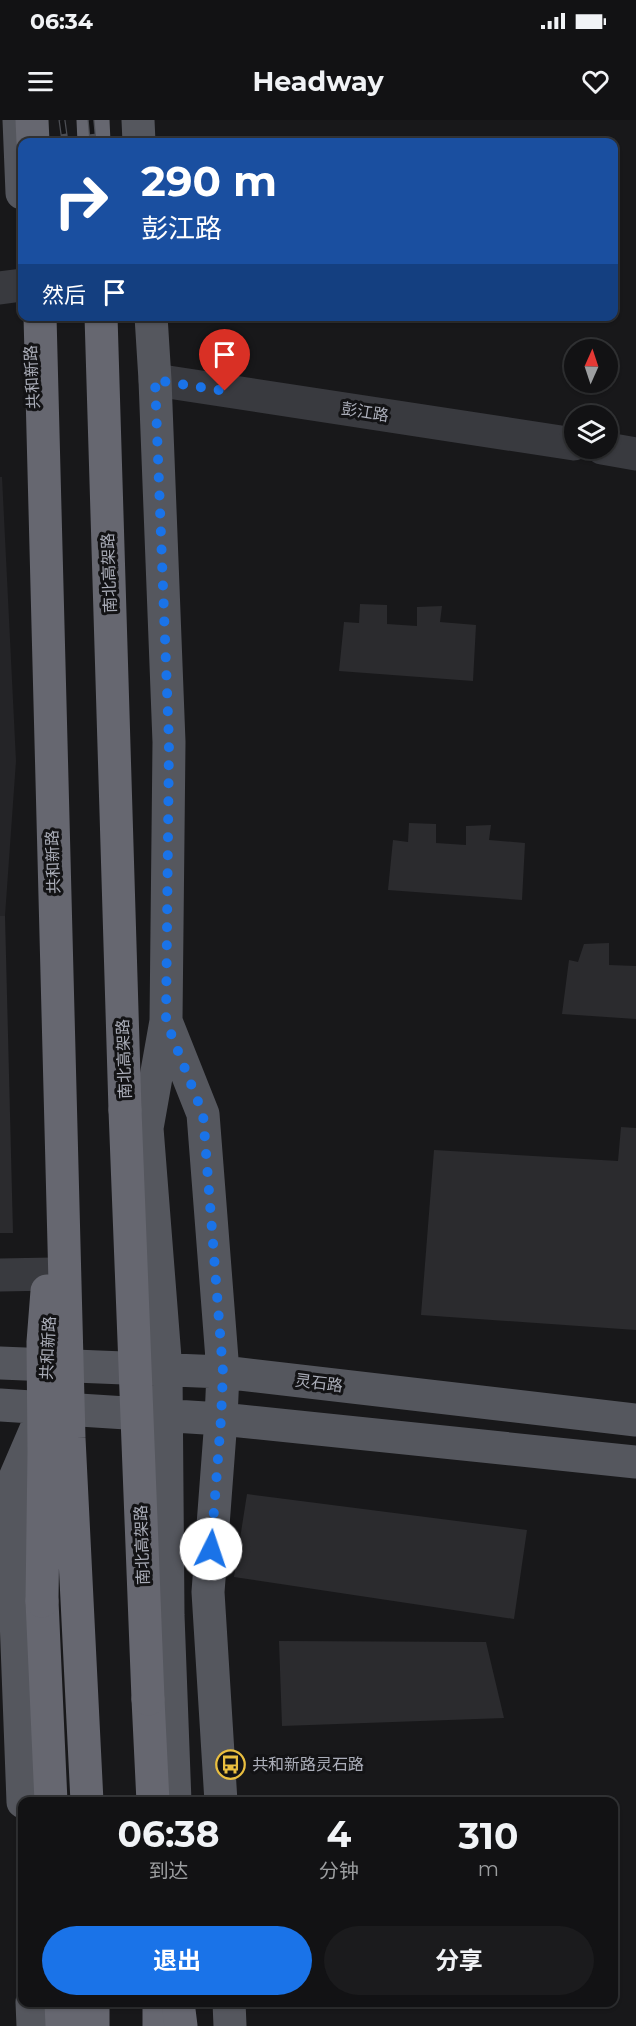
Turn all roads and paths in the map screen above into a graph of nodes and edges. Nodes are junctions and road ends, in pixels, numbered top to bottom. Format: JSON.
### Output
{"nodes":[{"id":1,"x":19,"y":120,"type":"edge"},
{"id":2,"x":32,"y":120,"type":"edge"},
{"id":3,"x":93,"y":120,"type":"edge"},
{"id":4,"x":138,"y":120,"type":"edge"},
{"id":5,"x":20,"y":138,"type":"edge"},
{"id":6,"x":33,"y":138,"type":"edge"},
{"id":7,"x":94,"y":138,"type":"edge"},
{"id":8,"x":139,"y":138,"type":"edge"},
{"id":9,"x":18,"y":286,"type":"edge"},
{"id":10,"x":0,"y":288,"type":"edge"},
{"id":11,"x":29,"y":321,"type":"edge"},
{"id":12,"x":40,"y":321,"type":"edge"},
{"id":13,"x":101,"y":321,"type":"edge"},
{"id":14,"x":151,"y":321,"type":"edge"},
{"id":15,"x":155,"y":380,"type":"junction"},
{"id":16,"x":564,"y":442,"type":"edge"},
{"id":17,"x":618,"y":451,"type":"edge"},
{"id":18,"x":636,"y":454,"type":"edge"},
{"id":19,"x":166,"y":1021,"type":"junction"},
{"id":20,"x":61,"y":1115,"type":"junction"},
{"id":21,"x":53,"y":1274,"type":"junction"},
{"id":22,"x":0,"y":1275,"type":"edge"},
{"id":23,"x":0,"y":1363,"type":"edge"},
{"id":24,"x":46,"y":1365,"type":"junction"},
{"id":25,"x":166,"y":1371,"type":"junction"},
{"id":26,"x":223,"y":1372,"type":"junction"},
{"id":27,"x":0,"y":1405,"type":"edge"},
{"id":28,"x":45,"y":1408,"type":"junction"},
{"id":29,"x":168,"y":1415,"type":"junction"},
{"id":30,"x":221,"y":1419,"type":"junction"},
{"id":31,"x":636,"y":1420,"type":"edge"},
{"id":32,"x":636,"y":1462,"type":"edge"},
{"id":33,"x":218,"y":1740,"type":"junction"},
{"id":34,"x":23,"y":1797,"type":"edge"},
{"id":35,"x":51,"y":1797,"type":"edge"},
{"id":36,"x":78,"y":1797,"type":"edge"},
{"id":37,"x":87,"y":1797,"type":"edge"},
{"id":38,"x":153,"y":1797,"type":"edge"},
{"id":39,"x":175,"y":1797,"type":"edge"},
{"id":40,"x":184,"y":1797,"type":"edge"},
{"id":41,"x":221,"y":1797,"type":"edge"},
{"id":42,"x":32,"y":2007,"type":"edge"},
{"id":43,"x":61,"y":2007,"type":"edge"},
{"id":44,"x":85,"y":2007,"type":"edge"},
{"id":45,"x":93,"y":2007,"type":"edge"},
{"id":46,"x":229,"y":2007,"type":"edge"},
{"id":47,"x":33,"y":2026,"type":"edge"},
{"id":48,"x":62,"y":2026,"type":"edge"},
{"id":49,"x":86,"y":2026,"type":"edge"},
{"id":50,"x":93,"y":2026,"type":"edge"},
{"id":51,"x":230,"y":2026,"type":"edge"}],
"edges":[{"from":1,"to":5,"type":"main road"},
{"from":2,"to":6,"type":"highway"},
{"from":3,"to":7,"type":"highway"},
{"from":4,"to":8,"type":"main road"},
{"from":9,"to":10,"type":"street"},
{"from":11,"to":21,"type":"main road","name":"共和新路"},
{"from":12,"to":20,"type":"highway","bridge":true},
{"from":13,"to":38,"type":"highway","name":"南北高架路","bridge":true},
{"from":14,"to":15,"type":"main road"},
{"from":15,"to":16,"type":"street","name":"彭江路"},
{"from":15,"to":19,"type":"main road"},
{"from":17,"to":18,"type":"street"},
{"from":19,"to":25,"type":"main road"},
{"from":19,"to":26,"type":"main road"},
{"from":20,"to":35,"type":"highway","bridge":true},
{"from":20,"to":37,"type":"highway","bridge":true},
{"from":21,"to":22,"type":"street"},
{"from":21,"to":24,"type":"main road","name":"共和新路"},
{"from":23,"to":24,"type":"main road","name":"灵石路"},
{"from":24,"to":25,"type":"main road","name":"灵石路"},
{"from":24,"to":28,"type":"main road","name":"共和新路"},
{"from":25,"to":26,"type":"main road","name":"灵石路"},
{"from":25,"to":29,"type":"main road"},
{"from":26,"to":30,"type":"main road"},
{"from":26,"to":31,"type":"main road","name":"灵石路"},
{"from":27,"to":28,"type":"main road"},
{"from":28,"to":29,"type":"main road"},
{"from":28,"to":34,"type":"main road","name":"共和新路"},
{"from":28,"to":36,"type":"main road","name":"共和新路"},
{"from":29,"to":30,"type":"main road"},
{"from":29,"to":39,"type":"main road"},
{"from":30,"to":32,"type":"main road"},
{"from":30,"to":33,"type":"main road"},
{"from":33,"to":40,"type":"main road"},
{"from":33,"to":41,"type":"main road"},
{"from":42,"to":47,"type":"main road"},
{"from":43,"to":48,"type":"highway"},
{"from":44,"to":49,"type":"main road"},
{"from":45,"to":50,"type":"highway"},
{"from":46,"to":51,"type":"main road"}]}
